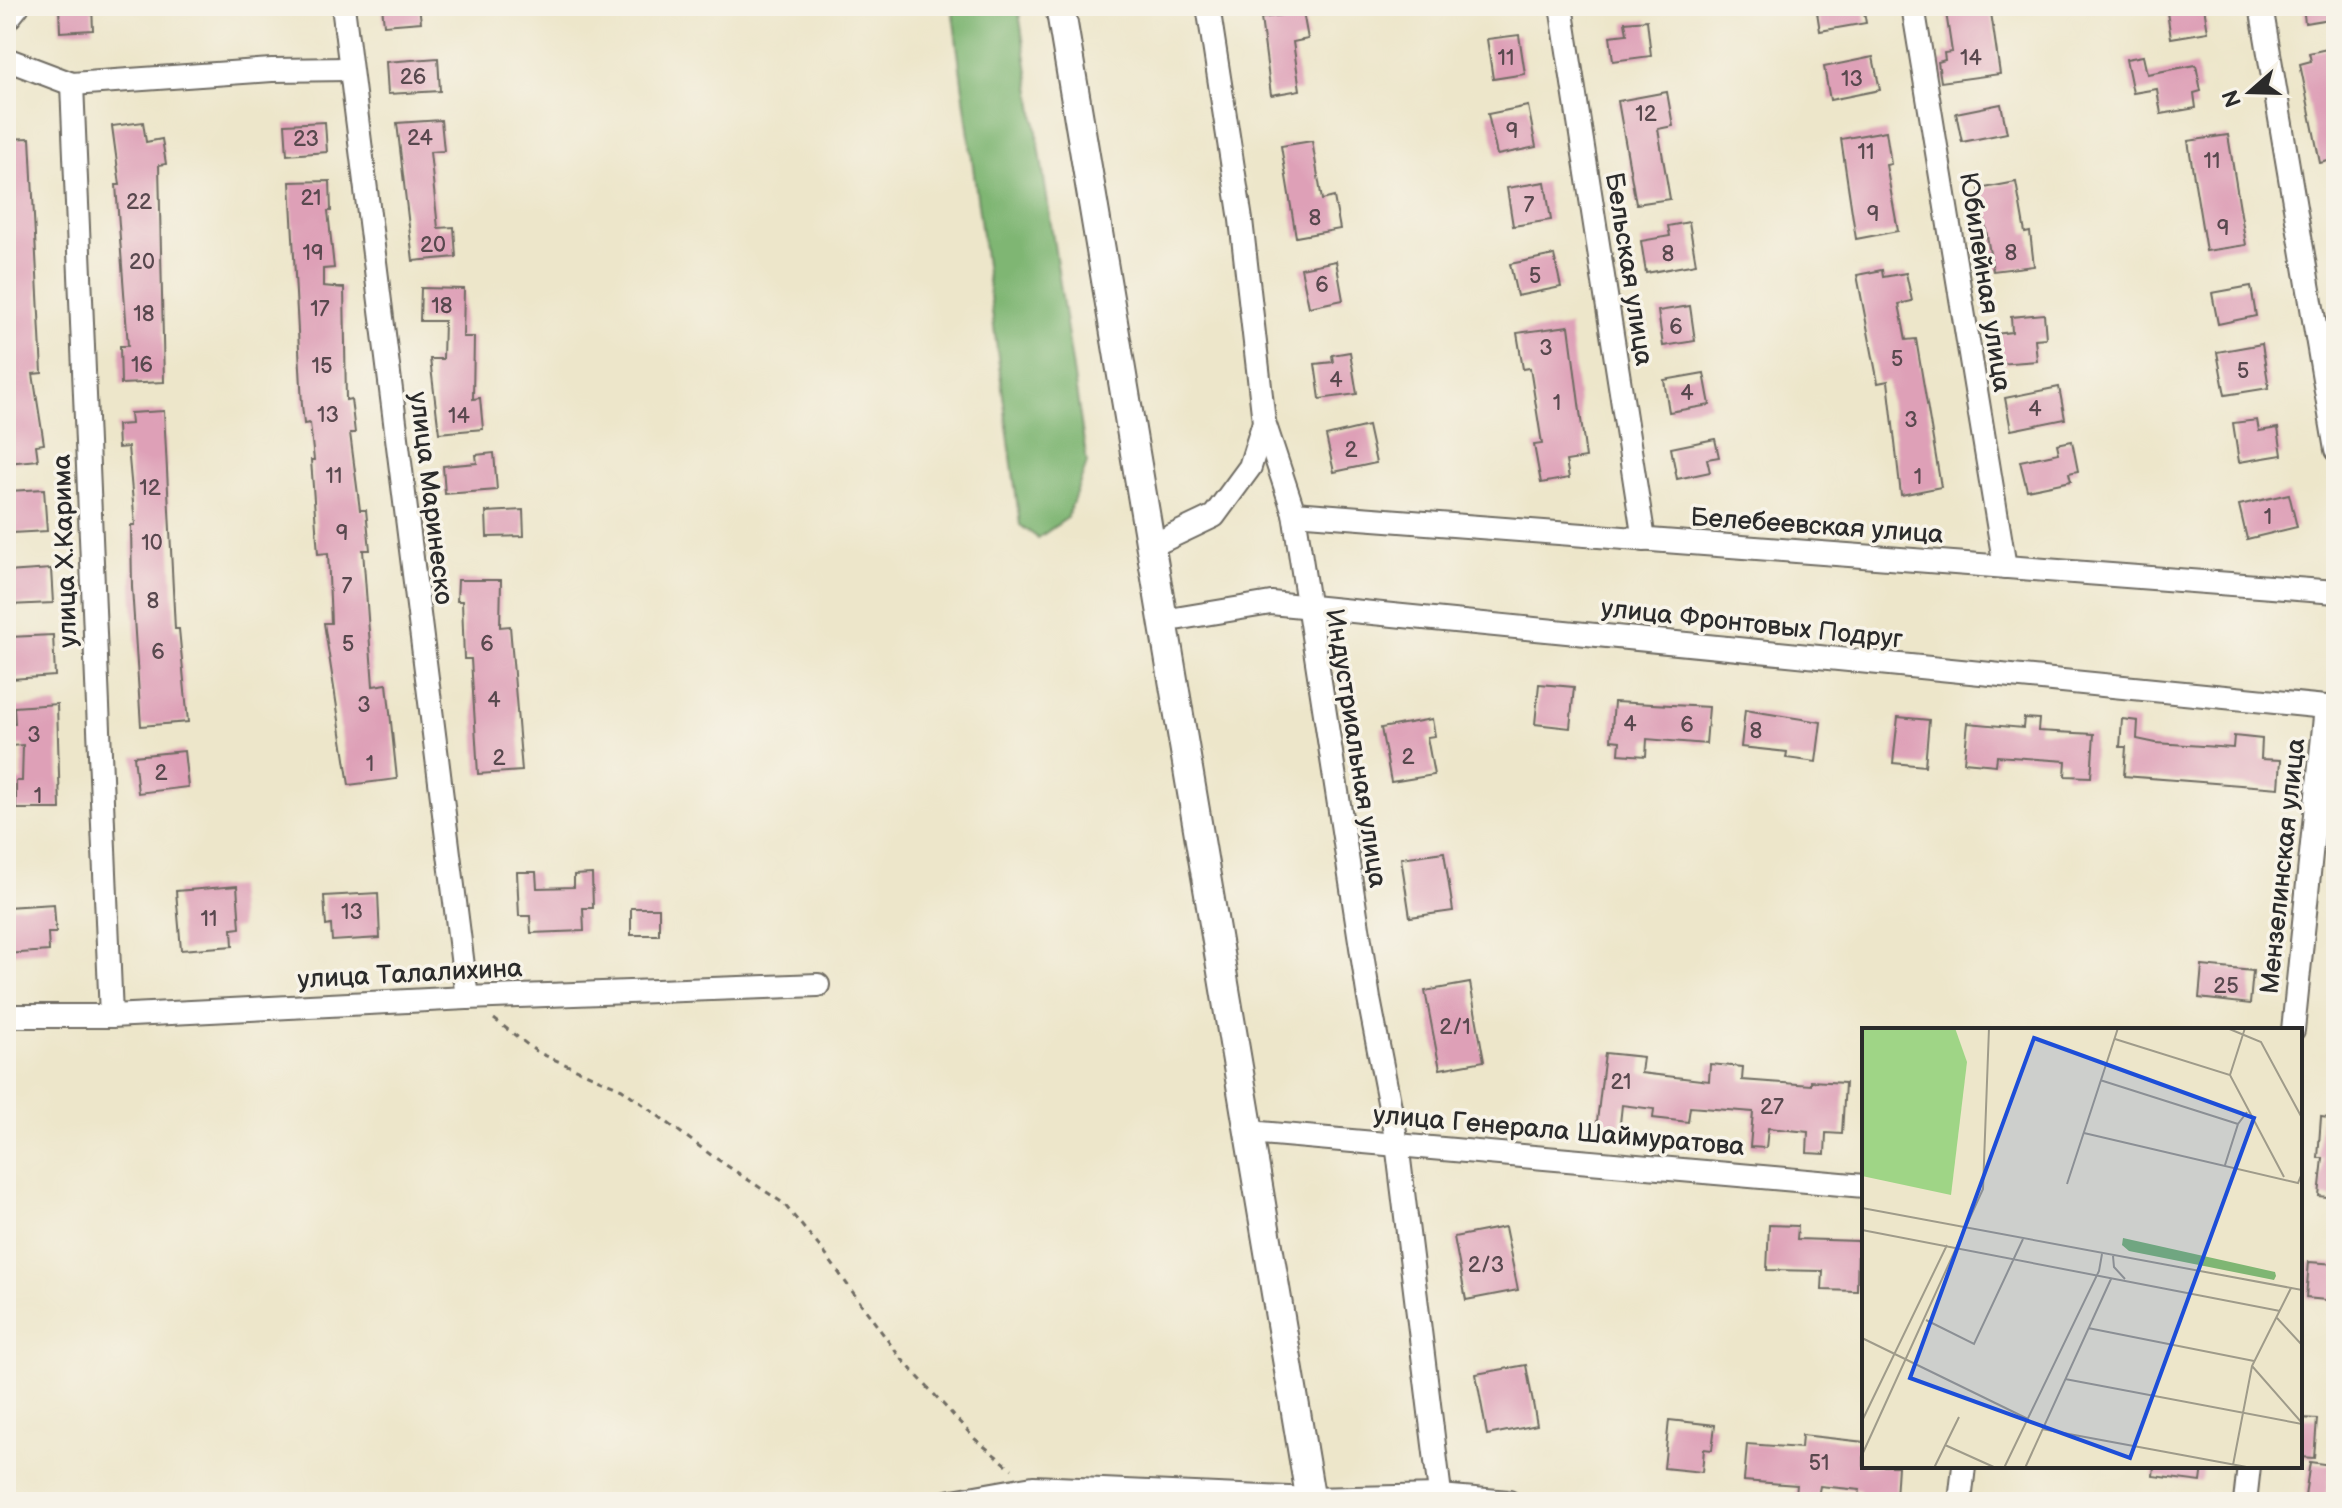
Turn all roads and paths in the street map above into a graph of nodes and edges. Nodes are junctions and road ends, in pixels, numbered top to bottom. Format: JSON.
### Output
{"nodes":[{"id":1,"x":18,"y":6,"type":"edge"},
{"id":2,"x":343,"y":6,"type":"edge"},
{"id":3,"x":1060,"y":6,"type":"edge"},
{"id":4,"x":1208,"y":6,"type":"edge"},
{"id":5,"x":1561,"y":6,"type":"edge"},
{"id":6,"x":1913,"y":6,"type":"edge"},
{"id":7,"x":2261,"y":6,"type":"edge"},
{"id":8,"x":6,"y":21,"type":"edge"},
{"id":9,"x":6,"y":59,"type":"edge"},
{"id":10,"x":349,"y":69,"type":"junction"},
{"id":11,"x":72,"y":84,"type":"junction"},
{"id":12,"x":1264,"y":422,"type":"junction"},
{"id":13,"x":2336,"y":450,"type":"edge"},
{"id":14,"x":1294,"y":513,"type":"junction"},
{"id":15,"x":1644,"y":540,"type":"junction"},
{"id":16,"x":1151,"y":546,"type":"junction"},
{"id":17,"x":2005,"y":567,"type":"junction"},
{"id":18,"x":2336,"y":592,"type":"edge"},
{"id":19,"x":1307,"y":608,"type":"junction"},
{"id":20,"x":1163,"y":621,"type":"junction"},
{"id":21,"x":2331,"y":707,"type":"edge"},
{"id":22,"x":818,"y":985,"type":"dead end"},
{"id":23,"x":467,"y":998,"type":"junction"},
{"id":24,"x":6,"y":1016,"type":"edge"},
{"id":25,"x":111,"y":1016,"type":"junction"},
{"id":26,"x":2293,"y":1028,"type":"edge"},
{"id":27,"x":1249,"y":1132,"type":"junction"},
{"id":28,"x":1397,"y":1143,"type":"junction"},
{"id":29,"x":1862,"y":1186,"type":"edge"},
{"id":30,"x":1964,"y":1468,"type":"edge"},
{"id":31,"x":2249,"y":1468,"type":"edge"},
{"id":32,"x":1033,"y":1487,"type":"junction"},
{"id":33,"x":1441,"y":1499,"type":"edge"},
{"id":34,"x":1311,"y":1501,"type":"edge"},
{"id":35,"x":947,"y":1502,"type":"edge"},
{"id":36,"x":1509,"y":1502,"type":"edge"},
{"id":37,"x":1960,"y":1502,"type":"edge"},
{"id":38,"x":2245,"y":1502,"type":"edge"}],
"edges":[{"from":1,"to":8,"type":"street"},
{"from":2,"to":10,"type":"street","name":"улица Маринеско"},
{"from":3,"to":16,"type":"street"},
{"from":4,"to":12,"type":"street","name":"Индустриальная улица"},
{"from":5,"to":15,"type":"street","name":"Бельская улица"},
{"from":6,"to":17,"type":"street","name":"Юбилейная улица"},
{"from":7,"to":13,"type":"street"},
{"from":9,"to":11,"type":"street"},
{"from":10,"to":11,"type":"street"},
{"from":10,"to":23,"type":"street","name":"улица Маринеско"},
{"from":11,"to":25,"type":"street","name":"улица Х.Карима"},
{"from":12,"to":14,"type":"street","name":"Индустриальная улица"},
{"from":12,"to":16,"type":"street"},
{"from":14,"to":15,"type":"street","name":"Белебеевская улица"},
{"from":14,"to":19,"type":"street","name":"Индустриальная улица"},
{"from":15,"to":17,"type":"street","name":"Белебеевская улица"},
{"from":16,"to":20,"type":"street"},
{"from":17,"to":18,"type":"street","name":"Белебеевская улица"},
{"from":19,"to":20,"type":"street","name":"улица Фронтовых Подруг"},
{"from":19,"to":21,"type":"street","name":"улица Фронтовых Подруг"},
{"from":19,"to":28,"type":"street","name":"Индустриальная улица"},
{"from":20,"to":27,"type":"street"},
{"from":21,"to":26,"type":"street","name":"Мензелинская улица"},
{"from":22,"to":23,"type":"street","name":"улица Талалихина"},
{"from":23,"to":25,"type":"street","name":"улица Талалихина"},
{"from":23,"to":32,"type":"path"},
{"from":24,"to":25,"type":"street","name":"улица Талалихина"},
{"from":27,"to":28,"type":"street","name":"улица Генерала Шаймуратова"},
{"from":27,"to":34,"type":"street"},
{"from":28,"to":29,"type":"street","name":"улица Генерала Шаймуратова"},
{"from":28,"to":33,"type":"street","name":"Индустриальная улица"},
{"from":30,"to":37,"type":"street"},
{"from":31,"to":38,"type":"street"},
{"from":32,"to":34,"type":"street"},
{"from":32,"to":35,"type":"street"},
{"from":33,"to":34,"type":"street"},
{"from":33,"to":36,"type":"street"}]}
